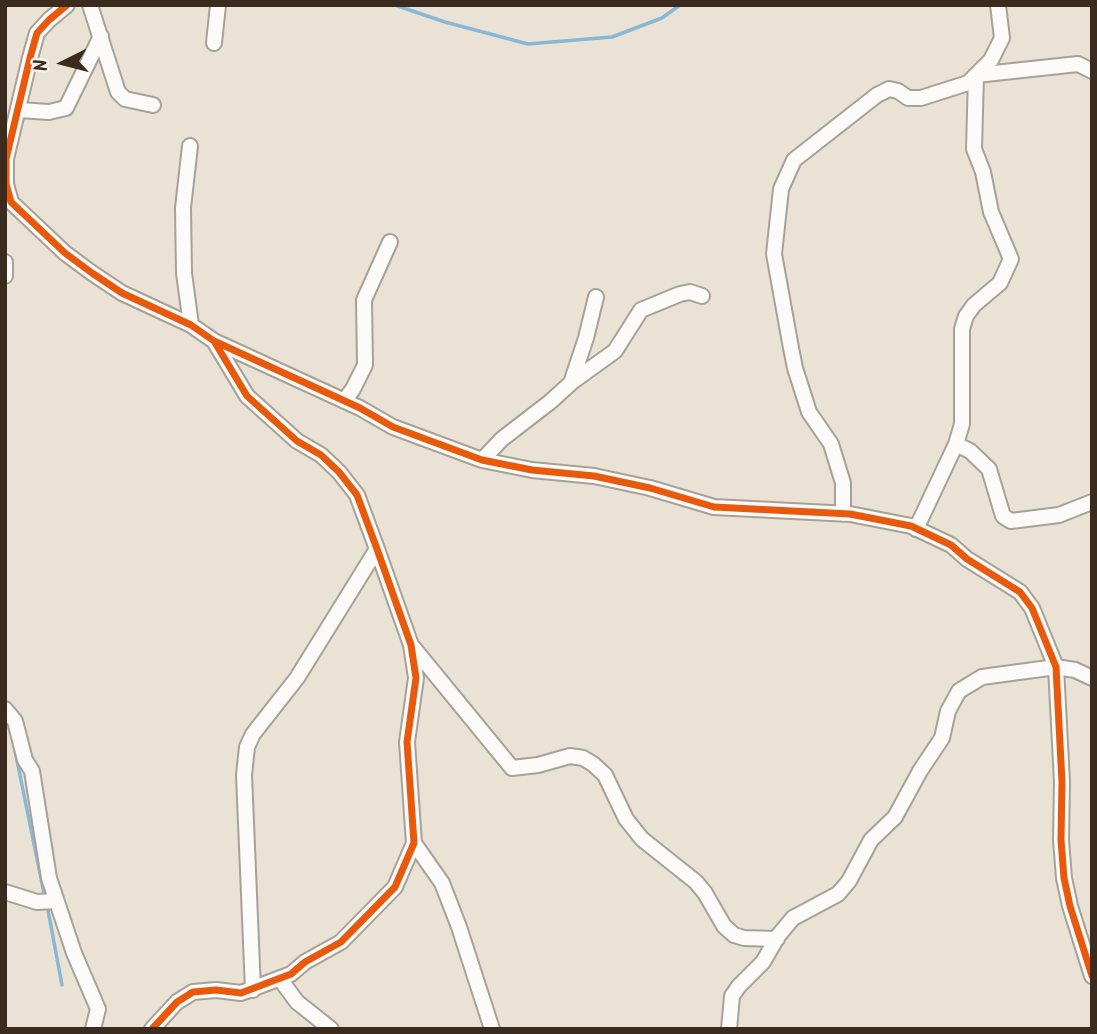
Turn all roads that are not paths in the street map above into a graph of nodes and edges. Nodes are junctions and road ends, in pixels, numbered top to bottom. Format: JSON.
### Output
{"nodes":[{"id":1,"x":67,"y":5,"type":"edge"},
{"id":2,"x":90,"y":5,"type":"edge"},
{"id":3,"x":218,"y":5,"type":"edge"},
{"id":4,"x":998,"y":5,"type":"edge"},
{"id":5,"x":102,"y":36,"type":"junction"},
{"id":6,"x":214,"y":43,"type":"dead end"},
{"id":7,"x":1092,"y":71,"type":"edge"},
{"id":8,"x":976,"y":75,"type":"junction"},
{"id":9,"x":5,"y":103,"type":"edge"},
{"id":10,"x":153,"y":105,"type":"dead end"},
{"id":11,"x":20,"y":106,"type":"junction"},
{"id":12,"x":190,"y":146,"type":"dead end"},
{"id":13,"x":8,"y":206,"type":"edge"},
{"id":14,"x":390,"y":243,"type":"dead end"},
{"id":15,"x":5,"y":262,"type":"edge"},
{"id":16,"x":5,"y":276,"type":"edge"},
{"id":17,"x":702,"y":296,"type":"dead end"},
{"id":18,"x":596,"y":297,"type":"dead end"},
{"id":19,"x":191,"y":325,"type":"junction"},
{"id":20,"x":214,"y":341,"type":"junction"},
{"id":21,"x":571,"y":383,"type":"junction"},
{"id":22,"x":344,"y":401,"type":"junction"},
{"id":23,"x":956,"y":444,"type":"junction"},
{"id":24,"x":482,"y":460,"type":"junction"},
{"id":25,"x":1092,"y":502,"type":"edge"},
{"id":26,"x":843,"y":514,"type":"junction"},
{"id":27,"x":916,"y":529,"type":"junction"},
{"id":28,"x":377,"y":549,"type":"junction"},
{"id":29,"x":411,"y":645,"type":"junction"},
{"id":30,"x":1056,"y":667,"type":"junction"},
{"id":31,"x":1092,"y":678,"type":"edge"},
{"id":32,"x":5,"y":709,"type":"edge"},
{"id":33,"x":414,"y":843,"type":"junction"},
{"id":34,"x":5,"y":892,"type":"edge"},
{"id":35,"x":48,"y":902,"type":"junction"},
{"id":36,"x":777,"y":939,"type":"junction"},
{"id":37,"x":1092,"y":976,"type":"edge"},
{"id":38,"x":280,"y":979,"type":"junction"},
{"id":39,"x":253,"y":990,"type":"junction"},
{"id":40,"x":93,"y":1029,"type":"edge"},
{"id":41,"x":152,"y":1029,"type":"edge"},
{"id":42,"x":331,"y":1029,"type":"edge"},
{"id":43,"x":492,"y":1029,"type":"edge"},
{"id":44,"x":729,"y":1029,"type":"edge"}],
"edges":[{"from":1,"to":11,"type":"street"},
{"from":2,"to":5,"type":"street"},
{"from":3,"to":6,"type":"street"},
{"from":4,"to":8,"type":"street"},
{"from":5,"to":10,"type":"street"},
{"from":5,"to":11,"type":"street"},
{"from":7,"to":8,"type":"street"},
{"from":8,"to":23,"type":"street"},
{"from":8,"to":26,"type":"street"},
{"from":9,"to":11,"type":"street"},
{"from":11,"to":13,"type":"street"},
{"from":12,"to":19,"type":"street"},
{"from":13,"to":19,"type":"street"},
{"from":14,"to":22,"type":"street"},
{"from":15,"to":16,"type":"street"},
{"from":17,"to":21,"type":"street"},
{"from":18,"to":21,"type":"street"},
{"from":19,"to":20,"type":"street"},
{"from":20,"to":22,"type":"street"},
{"from":20,"to":28,"type":"street"},
{"from":21,"to":24,"type":"street"},
{"from":22,"to":24,"type":"street"},
{"from":23,"to":25,"type":"street"},
{"from":23,"to":27,"type":"street"},
{"from":24,"to":26,"type":"street"},
{"from":26,"to":27,"type":"street"},
{"from":27,"to":30,"type":"street"},
{"from":28,"to":29,"type":"street"},
{"from":28,"to":39,"type":"street"},
{"from":29,"to":33,"type":"street"},
{"from":29,"to":36,"type":"street"},
{"from":30,"to":31,"type":"street"},
{"from":30,"to":36,"type":"street"},
{"from":30,"to":37,"type":"street"},
{"from":32,"to":35,"type":"street"},
{"from":33,"to":38,"type":"street"},
{"from":33,"to":43,"type":"street"},
{"from":34,"to":35,"type":"street"},
{"from":35,"to":40,"type":"street"},
{"from":36,"to":44,"type":"street"},
{"from":38,"to":39,"type":"street"},
{"from":38,"to":42,"type":"street"},
{"from":39,"to":41,"type":"street"}]}
